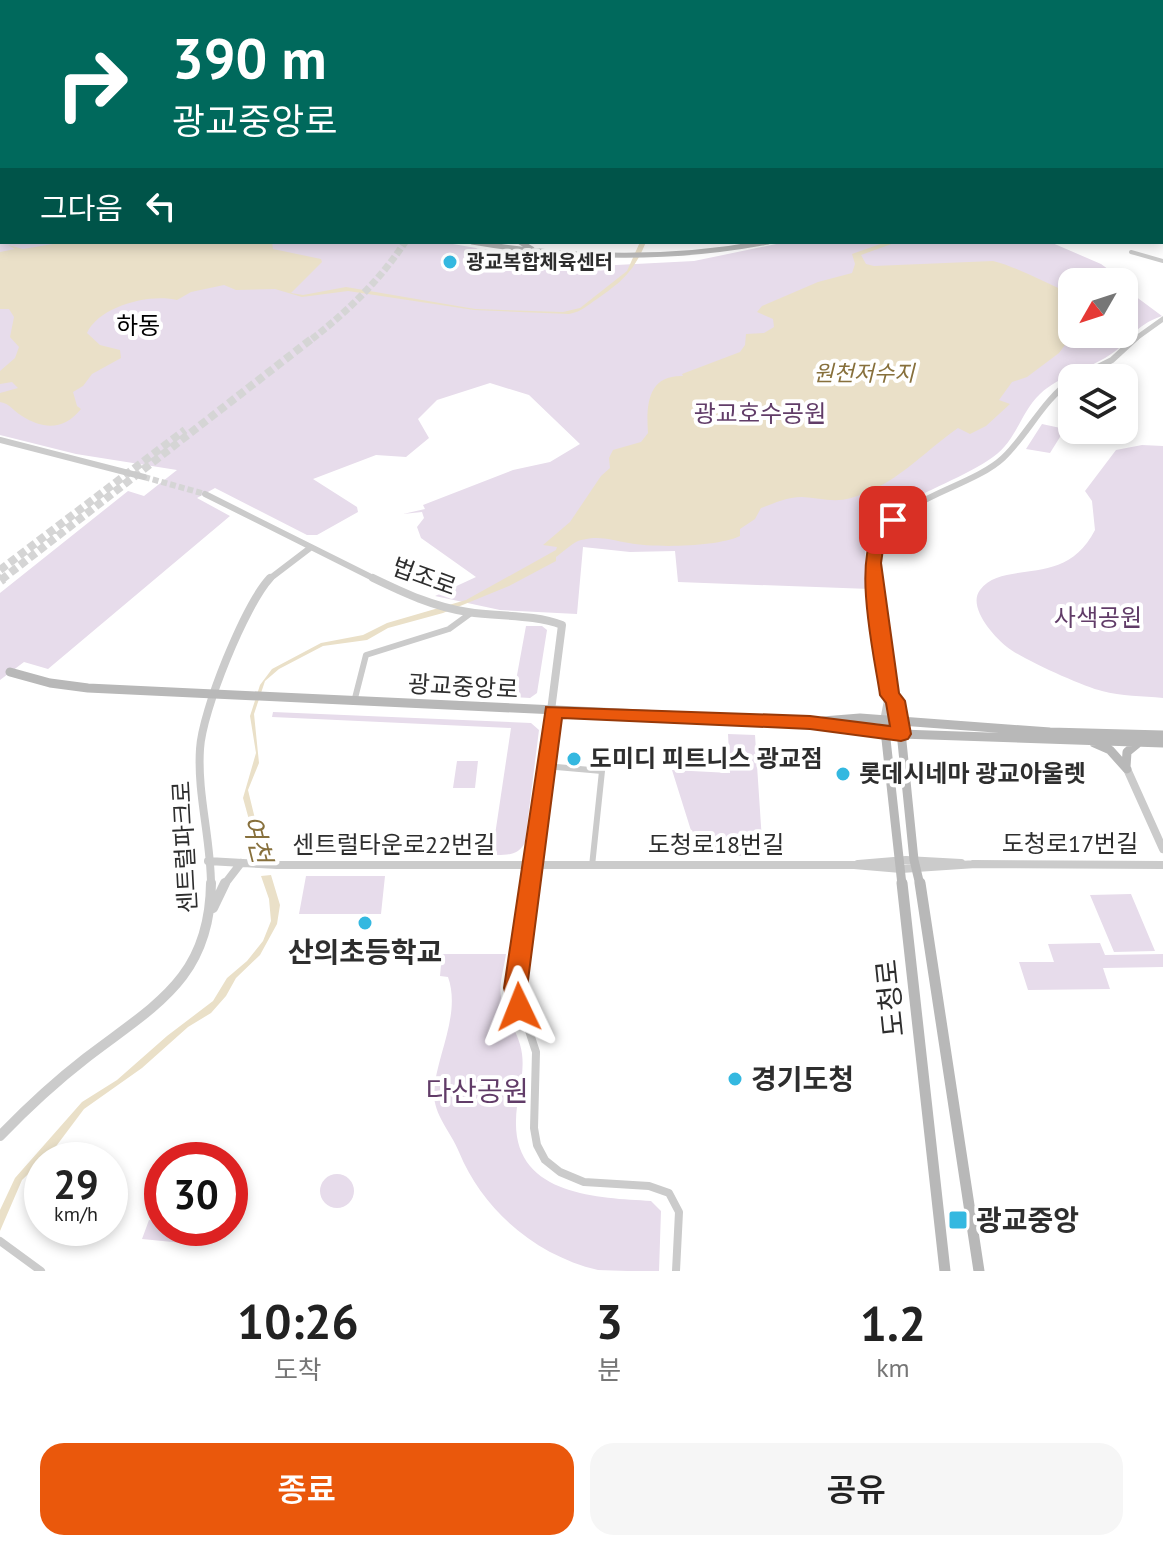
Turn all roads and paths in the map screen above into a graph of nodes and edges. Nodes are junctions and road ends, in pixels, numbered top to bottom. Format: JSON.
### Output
{"nodes":[{"id":1,"x":740,"y":244,"type":"edge"},
{"id":2,"x":757,"y":244,"type":"edge"},
{"id":3,"x":515,"y":245,"type":"edge"},
{"id":4,"x":1131,"y":252,"type":"dead end"},
{"id":5,"x":650,"y":257,"type":"junction"},
{"id":6,"x":622,"y":258,"type":"junction"},
{"id":7,"x":1163,"y":261,"type":"edge"},
{"id":8,"x":1163,"y":319,"type":"edge"},
{"id":9,"x":1104,"y":364,"type":"edge"},
{"id":10,"x":1058,"y":391,"type":"edge"},
{"id":11,"x":0,"y":440,"type":"edge"},
{"id":12,"x":144,"y":477,"type":"tunnel mouth"},
{"id":13,"x":205,"y":494,"type":"tunnel mouth"},
{"id":14,"x":310,"y":548,"type":"junction"},
{"id":15,"x":468,"y":612,"type":"junction"},
{"id":16,"x":10,"y":672,"type":"dead end"},
{"id":17,"x":217,"y":695,"type":"junction"},
{"id":18,"x":889,"y":695,"type":"junction"},
{"id":19,"x":354,"y":702,"type":"junction"},
{"id":20,"x":553,"y":712,"type":"junction"},
{"id":21,"x":884,"y":721,"type":"junction"},
{"id":22,"x":810,"y":722,"type":"junction"},
{"id":23,"x":900,"y":722,"type":"junction"},
{"id":24,"x":886,"y":733,"type":"junction"},
{"id":25,"x":901,"y":734,"type":"junction"},
{"id":26,"x":1163,"y":735,"type":"edge"},
{"id":27,"x":1085,"y":741,"type":"junction"},
{"id":28,"x":1143,"y":742,"type":"junction"},
{"id":29,"x":1163,"y":743,"type":"edge"},
{"id":30,"x":545,"y":766,"type":"junction"},
{"id":31,"x":1127,"y":769,"type":"junction"},
{"id":32,"x":1163,"y":849,"type":"edge"},
{"id":33,"x":208,"y":861,"type":"junction"},
{"id":34,"x":242,"y":863,"type":"junction"},
{"id":35,"x":901,"y":864,"type":"junction"},
{"id":36,"x":915,"y":864,"type":"junction"},
{"id":37,"x":1163,"y":865,"type":"edge"},
{"id":38,"x":531,"y":866,"type":"junction"},
{"id":39,"x":592,"y":866,"type":"junction"},
{"id":40,"x":211,"y":913,"type":"junction"},
{"id":41,"x":0,"y":1136,"type":"edge"},
{"id":42,"x":0,"y":1241,"type":"edge"},
{"id":43,"x":41,"y":1271,"type":"edge"},
{"id":44,"x":676,"y":1271,"type":"edge"},
{"id":45,"x":945,"y":1271,"type":"edge"},
{"id":46,"x":979,"y":1271,"type":"edge"}],
"edges":[{"from":1,"to":5,"type":"main road"},
{"from":2,"to":5,"type":"main road"},
{"from":3,"to":6,"type":"main road"},
{"from":3,"to":6,"type":"main road"},
{"from":4,"to":7,"type":"street"},
{"from":5,"to":6,"type":"main road"},
{"from":8,"to":9,"type":"street"},
{"from":10,"to":18,"type":"street"},
{"from":11,"to":12,"type":"street"},
{"from":13,"to":14,"type":"street","name":"법조로"},
{"from":14,"to":15,"type":"street","name":"법조로"},
{"from":14,"to":17,"type":"street","name":"센트럴파크로"},
{"from":15,"to":19,"type":"street","name":"광교중앙로"},
{"from":15,"to":20,"type":"street","name":"법조로"},
{"from":16,"to":17,"type":"main road","name":"광교중앙로"},
{"from":17,"to":19,"type":"main road","name":"광교중앙로"},
{"from":17,"to":33,"type":"street","name":"센트럴파크로"},
{"from":18,"to":21,"type":"street"},
{"from":18,"to":23,"type":"street"},
{"from":19,"to":20,"type":"main road","name":"광교중앙로"},
{"from":20,"to":22,"type":"main road","name":"광교중앙로"},
{"from":20,"to":30,"type":"street"},
{"from":21,"to":22,"type":"main road","name":"광교중앙로"},
{"from":21,"to":23,"type":"main road","name":"광교중앙로"},
{"from":21,"to":24,"type":"main road","name":"도청로"},
{"from":22,"to":24,"type":"main road","name":"광교중앙로"},
{"from":23,"to":25,"type":"main road","name":"도청로"},
{"from":23,"to":26,"type":"main road","name":"광교중앙로"},
{"from":24,"to":25,"type":"main road","name":"광교중앙로"},
{"from":24,"to":35,"type":"main road","name":"도청로"},
{"from":25,"to":27,"type":"main road","name":"광교중앙로"},
{"from":25,"to":36,"type":"main road","name":"도청로"},
{"from":27,"to":28,"type":"main road","name":"광교중앙로"},
{"from":27,"to":31,"type":"main road"},
{"from":28,"to":29,"type":"main road","name":"광교중앙로"},
{"from":28,"to":31,"type":"main road"},
{"from":30,"to":38,"type":"street"},
{"from":30,"to":39,"type":"street"},
{"from":31,"to":32,"type":"street"},
{"from":33,"to":34,"type":"street","name":"센트럴타운로22번길"},
{"from":33,"to":40,"type":"street","name":"센트럴파크로"},
{"from":34,"to":38,"type":"street","name":"센트럴타운로22번길"},
{"from":34,"to":40,"type":"street"},
{"from":35,"to":36,"type":"street","name":"도청로17번길"},
{"from":35,"to":39,"type":"street","name":"도청로18번길"},
{"from":35,"to":45,"type":"main road","name":"도청로"},
{"from":36,"to":37,"type":"street","name":"도청로17번길"},
{"from":36,"to":46,"type":"main road","name":"도청로"},
{"from":38,"to":39,"type":"street","name":"도청로18번길"},
{"from":38,"to":44,"type":"street"},
{"from":40,"to":41,"type":"street","name":"센트럴파크로"},
{"from":42,"to":43,"type":"street"}]}
